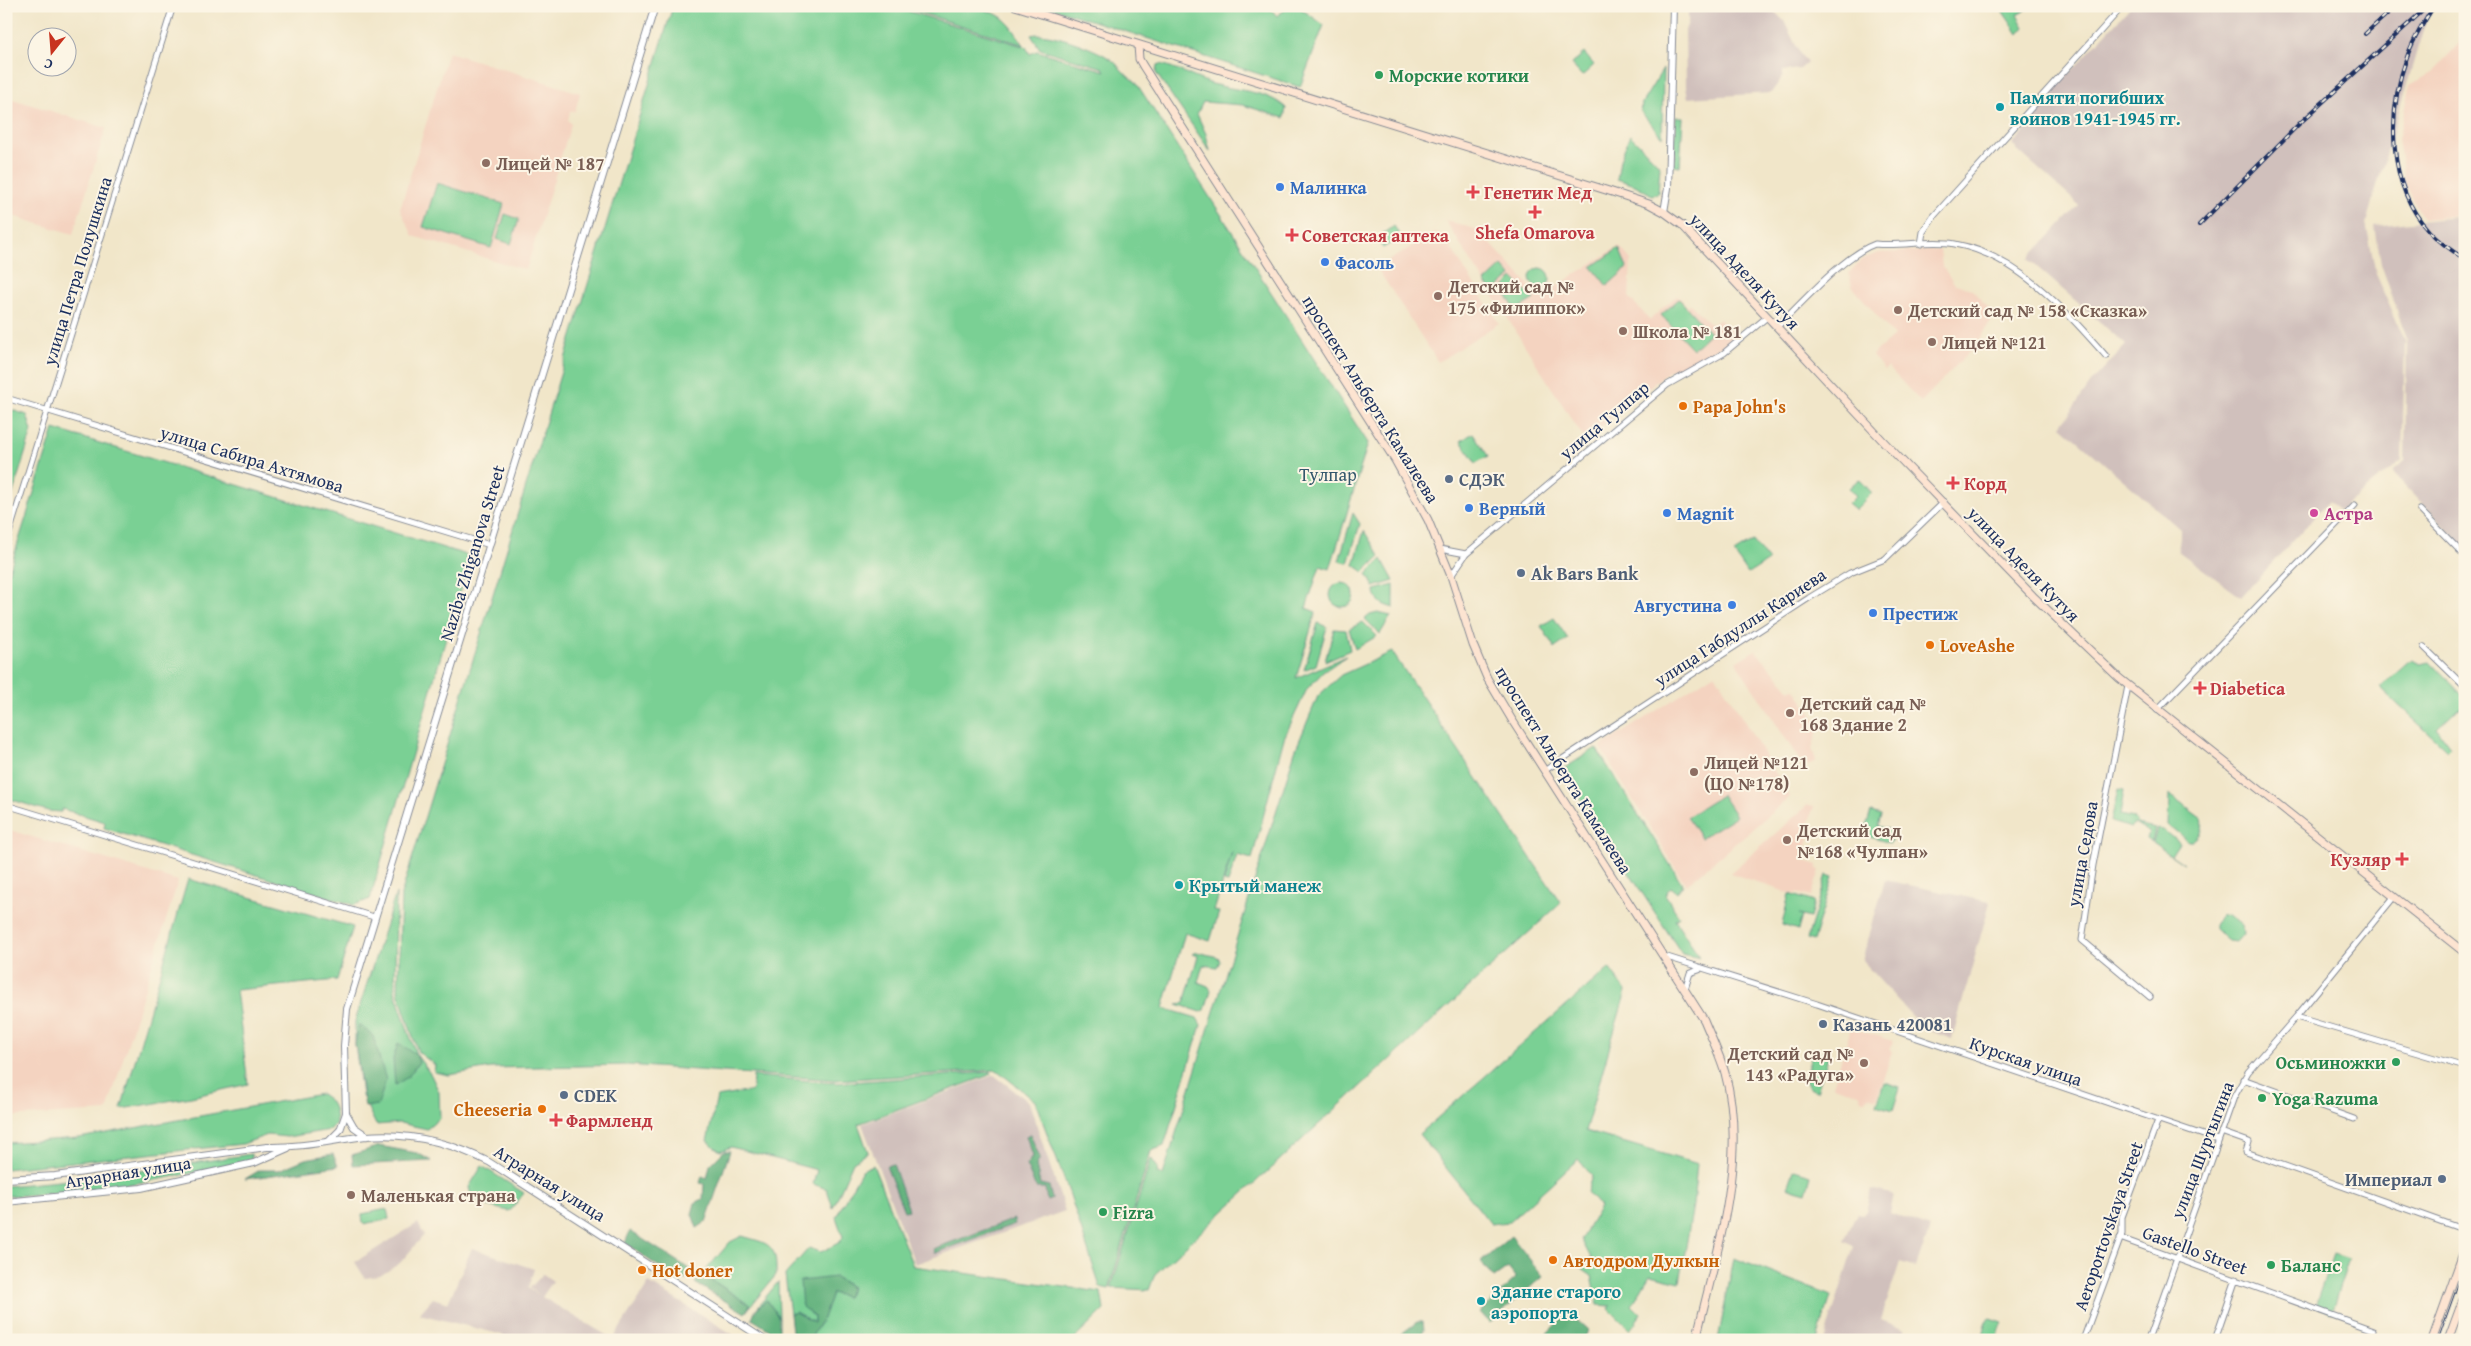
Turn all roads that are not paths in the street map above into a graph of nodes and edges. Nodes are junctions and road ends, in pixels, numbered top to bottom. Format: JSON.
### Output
{"nodes":[{"id":1,"x":173,"y":6,"type":"edge"},
{"id":2,"x":655,"y":6,"type":"edge"},
{"id":3,"x":1015,"y":6,"type":"edge"},
{"id":4,"x":1673,"y":6,"type":"edge"},
{"id":5,"x":2123,"y":6,"type":"edge"},
{"id":6,"x":1138,"y":45,"type":"junction"},
{"id":7,"x":1664,"y":212,"type":"junction"},
{"id":8,"x":1921,"y":244,"type":"junction"},
{"id":9,"x":1767,"y":317,"type":"junction"},
{"id":10,"x":1777,"y":327,"type":"junction"},
{"id":11,"x":2106,"y":356,"type":"dead end"},
{"id":12,"x":6,"y":398,"type":"edge"},
{"id":13,"x":48,"y":411,"type":"junction"},
{"id":14,"x":1944,"y":502,"type":"junction"},
{"id":15,"x":2355,"y":505,"type":"dead end"},
{"id":16,"x":2420,"y":510,"type":"dead end"},
{"id":17,"x":6,"y":543,"type":"edge"},
{"id":18,"x":490,"y":545,"type":"junction"},
{"id":19,"x":1440,"y":549,"type":"junction"},
{"id":20,"x":1466,"y":554,"type":"junction"},
{"id":21,"x":2465,"y":556,"type":"edge"},
{"id":22,"x":1451,"y":576,"type":"junction"},
{"id":23,"x":2424,"y":647,"type":"dead end"},
{"id":24,"x":2128,"y":686,"type":"junction"},
{"id":25,"x":2465,"y":687,"type":"edge"},
{"id":26,"x":2158,"y":710,"type":"junction"},
{"id":27,"x":1544,"y":771,"type":"junction"},
{"id":28,"x":6,"y":805,"type":"edge"},
{"id":29,"x":2394,"y":897,"type":"junction"},
{"id":30,"x":374,"y":918,"type":"junction"},
{"id":31,"x":2465,"y":953,"type":"edge"},
{"id":32,"x":1664,"y":956,"type":"junction"},
{"id":33,"x":1710,"y":972,"type":"junction"},
{"id":34,"x":1685,"y":989,"type":"junction"},
{"id":35,"x":2150,"y":997,"type":"dead end"},
{"id":36,"x":2296,"y":1016,"type":"junction"},
{"id":37,"x":2465,"y":1067,"type":"edge"},
{"id":38,"x":2244,"y":1079,"type":"junction"},
{"id":39,"x":346,"y":1114,"type":"junction"},
{"id":40,"x":2354,"y":1119,"type":"dead end"},
{"id":41,"x":2158,"y":1120,"type":"junction"},
{"id":42,"x":2222,"y":1132,"type":"junction"},
{"id":43,"x":367,"y":1136,"type":"junction"},
{"id":44,"x":2218,"y":1140,"type":"junction"},
{"id":45,"x":329,"y":1141,"type":"junction"},
{"id":46,"x":291,"y":1148,"type":"junction"},
{"id":47,"x":251,"y":1149,"type":"junction"},
{"id":48,"x":254,"y":1163,"type":"junction"},
{"id":49,"x":6,"y":1179,"type":"edge"},
{"id":50,"x":6,"y":1202,"type":"edge"},
{"id":51,"x":2465,"y":1230,"type":"edge"},
{"id":52,"x":2120,"y":1238,"type":"junction"},
{"id":53,"x":2465,"y":1248,"type":"edge"},
{"id":54,"x":2176,"y":1258,"type":"junction"},
{"id":55,"x":2236,"y":1279,"type":"junction"},
{"id":56,"x":2465,"y":1294,"type":"edge"},
{"id":57,"x":765,"y":1340,"type":"edge"},
{"id":58,"x":1696,"y":1340,"type":"edge"},
{"id":59,"x":2083,"y":1340,"type":"edge"},
{"id":60,"x":2148,"y":1340,"type":"edge"},
{"id":61,"x":2215,"y":1340,"type":"edge"},
{"id":62,"x":2369,"y":1340,"type":"edge"},
{"id":63,"x":2432,"y":1340,"type":"edge"},
{"id":64,"x":2448,"y":1340,"type":"edge"}],
"edges":[{"from":1,"to":13,"type":"street","name":"улица Петра Полушкина"},
{"from":2,"to":18,"type":"street","name":"Naziba Zhiganova Street"},
{"from":3,"to":6,"type":"main road"},
{"from":4,"to":7,"type":"street","name":"улица Аделя Кутуя"},
{"from":5,"to":8,"type":"street"},
{"from":6,"to":7,"type":"main road"},
{"from":6,"to":19,"type":"main road","name":"проспект Альберта Камалеева"},
{"from":7,"to":9,"type":"main road","name":"улица Аделя Кутуя"},
{"from":8,"to":10,"type":"street"},
{"from":8,"to":11,"type":"street"},
{"from":9,"to":10,"type":"main road","name":"улица Аделя Кутуя"},
{"from":9,"to":20,"type":"street","name":"улица Тулпар"},
{"from":10,"to":14,"type":"main road","name":"улица Аделя Кутуя"},
{"from":12,"to":13,"type":"street","name":"улица Сабира Ахтямова"},
{"from":13,"to":17,"type":"street","name":"улица Петра Полушкина"},
{"from":13,"to":18,"type":"street","name":"улица Сабира Ахтямова"},
{"from":14,"to":24,"type":"main road","name":"улица Аделя Кутуя"},
{"from":14,"to":27,"type":"street","name":"улица Габдуллы Кариева"},
{"from":15,"to":26,"type":"street"},
{"from":16,"to":21,"type":"street"},
{"from":18,"to":30,"type":"street","name":"Naziba Zhiganova Street"},
{"from":19,"to":20,"type":"street"},
{"from":19,"to":22,"type":"main road","name":"проспект Альберта Камалеева"},
{"from":20,"to":22,"type":"street","name":"улица Тулпар"},
{"from":22,"to":27,"type":"main road","name":"проспект Альберта Камалеева"},
{"from":23,"to":25,"type":"street"},
{"from":24,"to":26,"type":"main road","name":"улица Аделя Кутуя"},
{"from":24,"to":35,"type":"street","name":"улица Седова"},
{"from":26,"to":29,"type":"main road","name":"улица Аделя Кутуя"},
{"from":27,"to":32,"type":"main road","name":"проспект Альберта Камалеева"},
{"from":28,"to":30,"type":"street"},
{"from":29,"to":31,"type":"main road","name":"улица Аделя Кутуя"},
{"from":29,"to":36,"type":"street","name":"улица Шуртыгина"},
{"from":30,"to":39,"type":"street","name":"Naziba Zhiganova Street"},
{"from":32,"to":33,"type":"street","name":"Курская улица"},
{"from":32,"to":34,"type":"main road","name":"проспект Альберта Камалеева"},
{"from":33,"to":34,"type":"street"},
{"from":33,"to":41,"type":"street","name":"Курская улица"},
{"from":34,"to":58,"type":"main road","name":"проспект Альберта Камалеева"},
{"from":36,"to":37,"type":"street"},
{"from":36,"to":38,"type":"street","name":"улица Шуртыгина"},
{"from":38,"to":40,"type":"street"},
{"from":38,"to":42,"type":"street","name":"улица Шуртыгина"},
{"from":39,"to":43,"type":"street"},
{"from":39,"to":45,"type":"street","name":"Naziba Zhiganova Street"},
{"from":41,"to":44,"type":"street","name":"Курская улица"},
{"from":41,"to":52,"type":"street","name":"Aeroportovskaya Street"},
{"from":42,"to":44,"type":"street","name":"улица Шуртыгина"},
{"from":42,"to":51,"type":"street"},
{"from":43,"to":45,"type":"street","name":"Аграрная улица"},
{"from":43,"to":57,"type":"street","name":"Аграрная улица"},
{"from":44,"to":54,"type":"street","name":"улица Шуртыгина"},
{"from":45,"to":46,"type":"street","name":"Аграрная улица"},
{"from":46,"to":47,"type":"street","name":"Аграрная улица"},
{"from":46,"to":48,"type":"street","name":"Аграрная улица"},
{"from":47,"to":48,"type":"street"},
{"from":47,"to":49,"type":"street","name":"Аграрная улица"},
{"from":48,"to":50,"type":"street","name":"Аграрная улица"},
{"from":52,"to":54,"type":"street","name":"Gastello Street"},
{"from":52,"to":59,"type":"street","name":"Aeroportovskaya Street"},
{"from":53,"to":63,"type":"main road"},
{"from":54,"to":55,"type":"street","name":"Gastello Street"},
{"from":54,"to":60,"type":"street","name":"улица Шуртыгина"},
{"from":55,"to":61,"type":"street"},
{"from":55,"to":62,"type":"street","name":"Gastello Street"},
{"from":56,"to":64,"type":"main road"}]}
